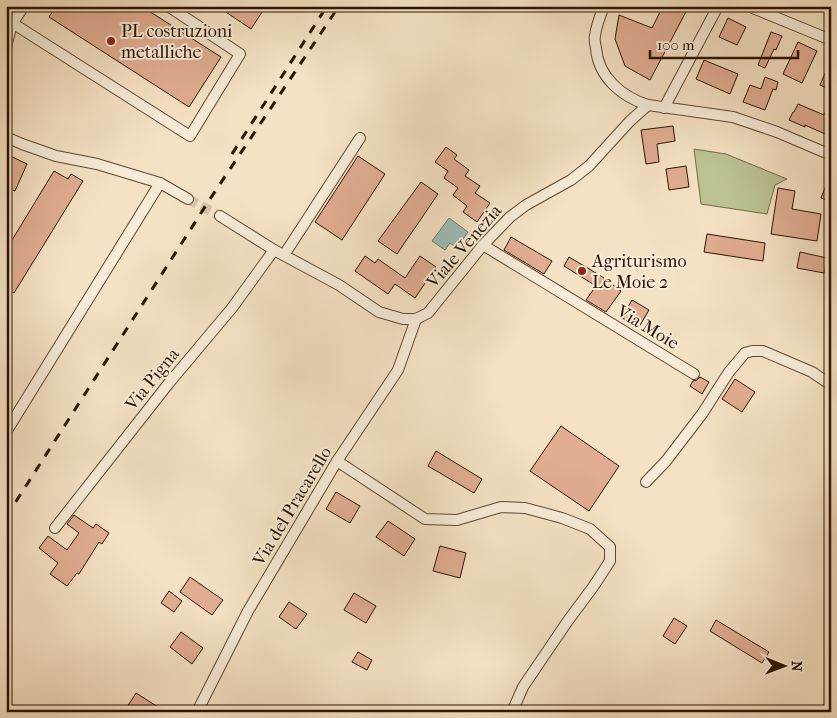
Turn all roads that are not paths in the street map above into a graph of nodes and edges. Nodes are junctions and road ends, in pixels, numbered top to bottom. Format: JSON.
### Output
{"nodes":[{"id":1,"x":24,"y":6,"type":"edge"},
{"id":2,"x":168,"y":6,"type":"edge"},
{"id":3,"x":604,"y":6,"type":"edge"},
{"id":4,"x":718,"y":6,"type":"edge"},
{"id":5,"x":748,"y":6,"type":"edge"},
{"id":6,"x":8,"y":24,"type":"edge"},
{"id":7,"x":831,"y":40,"type":"edge"},
{"id":8,"x":6,"y":47,"type":"edge"},
{"id":9,"x":637,"y":102,"type":"junction"},
{"id":10,"x":648,"y":105,"type":"junction"},
{"id":11,"x":664,"y":108,"type":"junction"},
{"id":12,"x":630,"y":121,"type":"junction"},
{"id":13,"x":6,"y":137,"type":"edge"},
{"id":14,"x":360,"y":138,"type":"dead end"},
{"id":15,"x":831,"y":155,"type":"edge"},
{"id":16,"x":160,"y":184,"type":"junction"},
{"id":17,"x":188,"y":198,"type":"tunnel mouth"},
{"id":18,"x":220,"y":216,"type":"tunnel mouth"},
{"id":19,"x":483,"y":244,"type":"junction"},
{"id":20,"x":274,"y":250,"type":"junction"},
{"id":21,"x":284,"y":255,"type":"junction"},
{"id":22,"x":416,"y":319,"type":"junction"},
{"id":23,"x":694,"y":374,"type":"dead end"},
{"id":24,"x":831,"y":385,"type":"edge"},
{"id":25,"x":6,"y":432,"type":"edge"},
{"id":26,"x":337,"y":461,"type":"junction"},
{"id":27,"x":646,"y":482,"type":"dead end"},
{"id":28,"x":55,"y":528,"type":"dead end"},
{"id":29,"x":197,"y":712,"type":"edge"},
{"id":30,"x":512,"y":712,"type":"edge"}],
"edges":[{"from":1,"to":6,"type":"street"},
{"from":2,"to":6,"type":"street"},
{"from":3,"to":9,"type":"street"},
{"from":4,"to":11,"type":"street"},
{"from":5,"to":7,"type":"street"},
{"from":6,"to":8,"type":"street"},
{"from":9,"to":10,"type":"street"},
{"from":9,"to":12,"type":"street","name":"Viale Venezia"},
{"from":10,"to":11,"type":"street"},
{"from":10,"to":12,"type":"street","name":"Viale Venezia"},
{"from":11,"to":15,"type":"street"},
{"from":12,"to":19,"type":"street","name":"Viale Venezia"},
{"from":13,"to":16,"type":"street"},
{"from":14,"to":21,"type":"street"},
{"from":16,"to":17,"type":"street"},
{"from":16,"to":25,"type":"street"},
{"from":18,"to":20,"type":"street"},
{"from":19,"to":22,"type":"street","name":"Viale Venezia"},
{"from":19,"to":23,"type":"street","name":"Via Moie"},
{"from":20,"to":21,"type":"street"},
{"from":20,"to":28,"type":"street","name":"Via Pigna"},
{"from":21,"to":22,"type":"street"},
{"from":22,"to":26,"type":"street","name":"Via del Pracarello"},
{"from":24,"to":27,"type":"street"},
{"from":26,"to":29,"type":"street","name":"Via del Pracarello"},
{"from":26,"to":30,"type":"street"}]}
